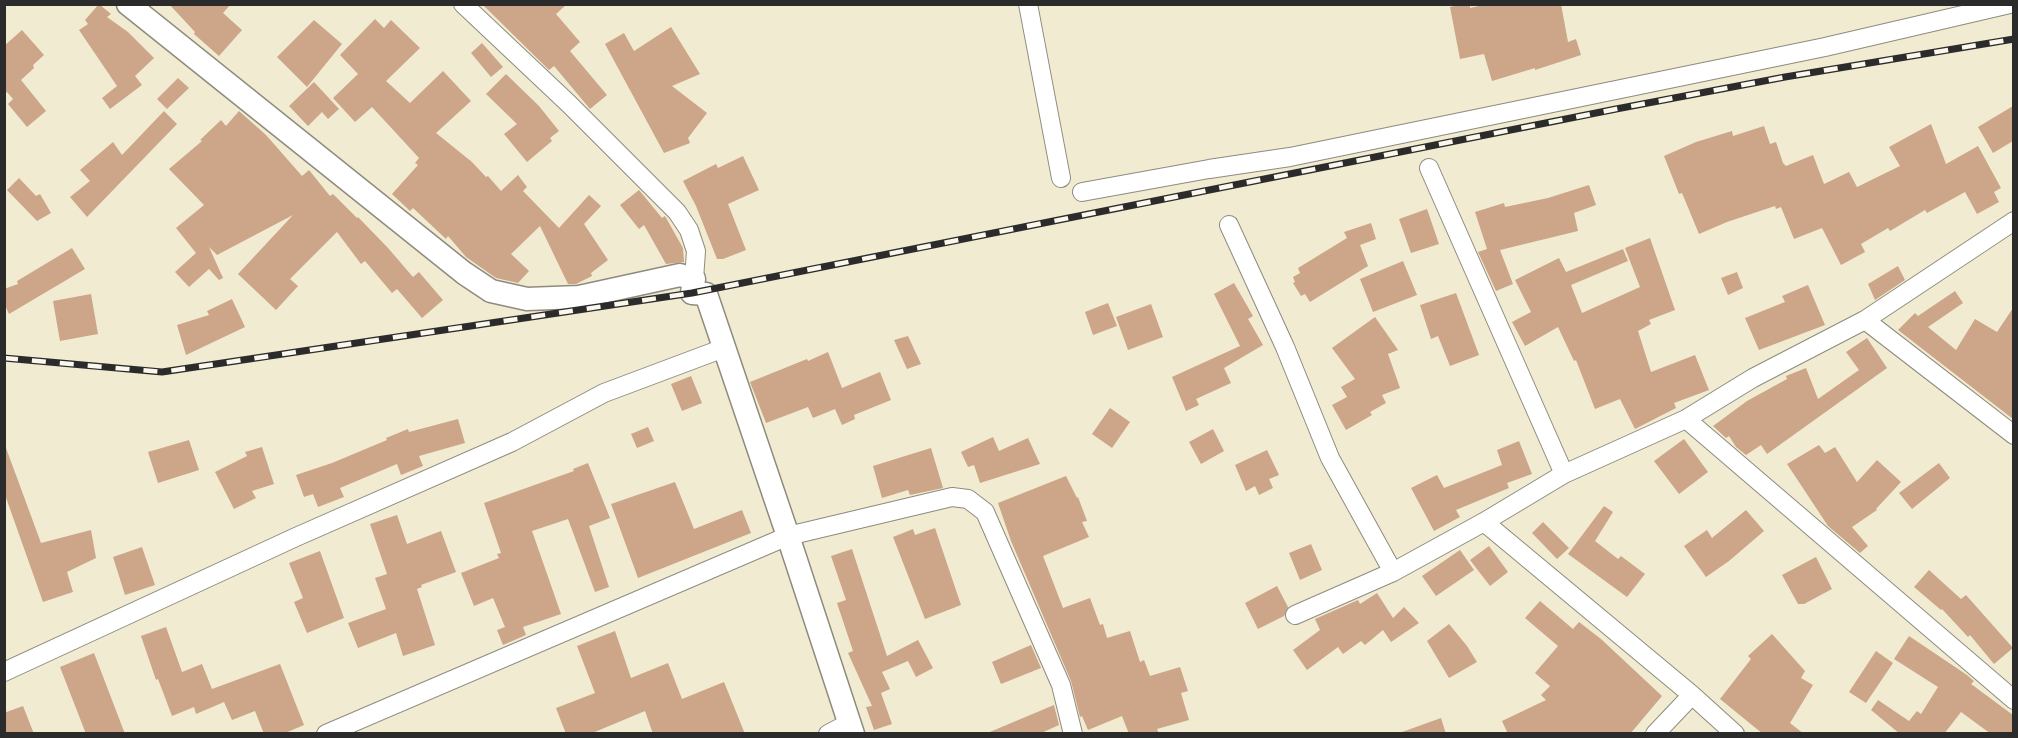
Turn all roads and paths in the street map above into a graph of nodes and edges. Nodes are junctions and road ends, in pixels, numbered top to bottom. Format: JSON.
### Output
{"nodes":[{"id":1,"x":128,"y":4,"type":"edge"},
{"id":2,"x":463,"y":4,"type":"edge"},
{"id":3,"x":1028,"y":4,"type":"edge"},
{"id":4,"x":2010,"y":4,"type":"edge"},
{"id":5,"x":1429,"y":168,"type":"dead end"},
{"id":6,"x":1061,"y":178,"type":"dead end"},
{"id":7,"x":1082,"y":192,"type":"dead end"},
{"id":8,"x":2013,"y":221,"type":"edge"},
{"id":9,"x":1229,"y":225,"type":"dead end"},
{"id":10,"x":694,"y":279,"type":"junction"},
{"id":11,"x":1865,"y":320,"type":"junction"},
{"id":12,"x":724,"y":348,"type":"junction"},
{"id":13,"x":1686,"y":419,"type":"junction"},
{"id":14,"x":2013,"y":435,"type":"edge"},
{"id":15,"x":1563,"y":474,"type":"junction"},
{"id":16,"x":1484,"y":522,"type":"junction"},
{"id":17,"x":788,"y":536,"type":"junction"},
{"id":18,"x":1393,"y":572,"type":"junction"},
{"id":19,"x":1295,"y":615,"type":"dead end"},
{"id":20,"x":4,"y":672,"type":"edge"},
{"id":21,"x":1692,"y":695,"type":"junction"},
{"id":22,"x":2013,"y":700,"type":"edge"},
{"id":23,"x":851,"y":728,"type":"edge"},
{"id":24,"x":326,"y":734,"type":"edge"},
{"id":25,"x":828,"y":734,"type":"edge"},
{"id":26,"x":1073,"y":734,"type":"edge"},
{"id":27,"x":1655,"y":734,"type":"edge"},
{"id":28,"x":1735,"y":734,"type":"edge"}],
"edges":[{"from":1,"to":10,"type":"street"},
{"from":2,"to":10,"type":"street"},
{"from":3,"to":6,"type":"street"},
{"from":4,"to":7,"type":"street"},
{"from":5,"to":15,"type":"street"},
{"from":8,"to":11,"type":"street"},
{"from":9,"to":18,"type":"street"},
{"from":10,"to":12,"type":"street"},
{"from":11,"to":13,"type":"street"},
{"from":11,"to":14,"type":"street"},
{"from":12,"to":17,"type":"street"},
{"from":12,"to":20,"type":"street"},
{"from":13,"to":15,"type":"street"},
{"from":13,"to":22,"type":"street"},
{"from":15,"to":16,"type":"street"},
{"from":16,"to":18,"type":"street"},
{"from":16,"to":21,"type":"street"},
{"from":17,"to":23,"type":"street"},
{"from":17,"to":24,"type":"street"},
{"from":17,"to":26,"type":"street"},
{"from":18,"to":19,"type":"street"},
{"from":21,"to":27,"type":"street"},
{"from":21,"to":28,"type":"street"},
{"from":23,"to":25,"type":"street"}]}
